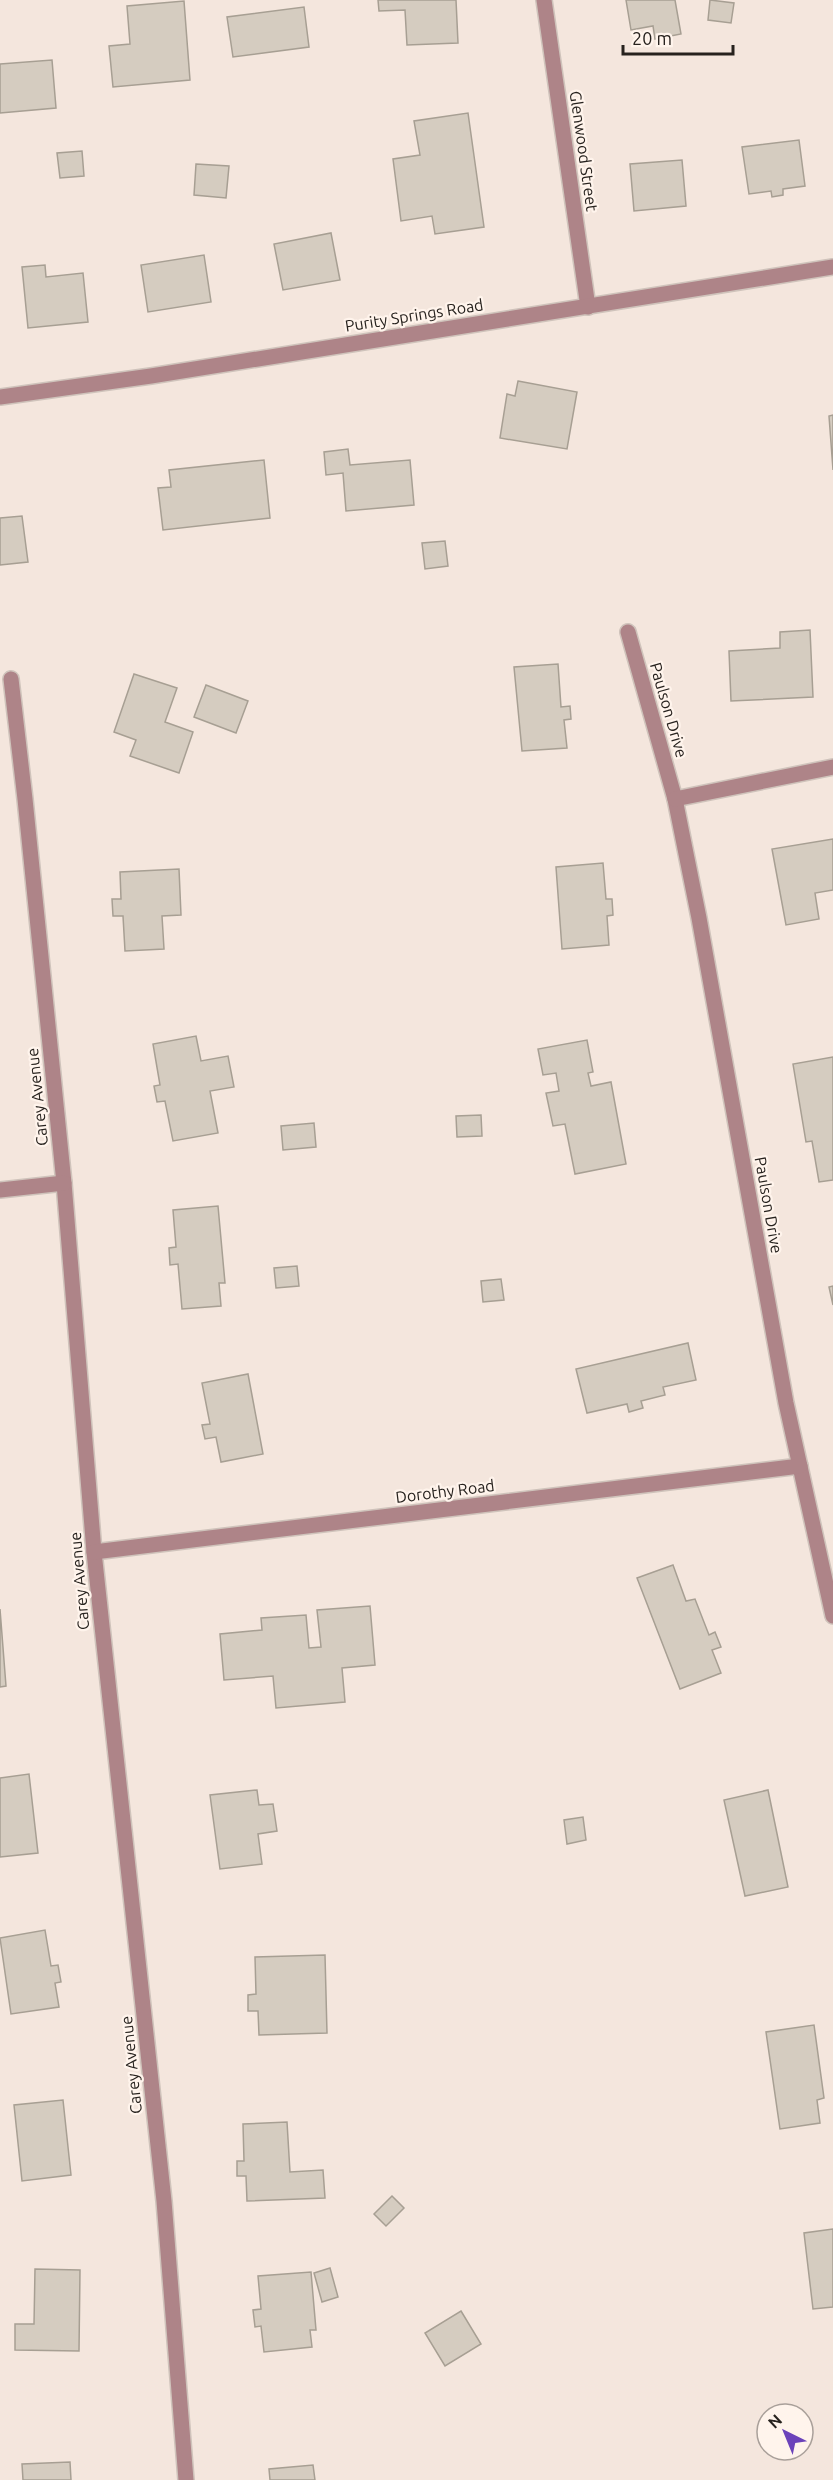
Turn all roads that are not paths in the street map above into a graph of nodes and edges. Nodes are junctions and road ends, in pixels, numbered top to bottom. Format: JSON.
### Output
{"nodes":[{"id":1,"x":544,"y":0,"type":"edge"},
{"id":2,"x":833,"y":267,"type":"edge"},
{"id":3,"x":588,"y":307,"type":"junction"},
{"id":4,"x":0,"y":397,"type":"edge"},
{"id":5,"x":628,"y":632,"type":"dead end"},
{"id":6,"x":11,"y":679,"type":"dead end"},
{"id":7,"x":833,"y":767,"type":"edge"},
{"id":8,"x":675,"y":799,"type":"junction"},
{"id":9,"x":64,"y":1183,"type":"junction"},
{"id":10,"x":0,"y":1190,"type":"edge"},
{"id":11,"x":801,"y":1466,"type":"junction"},
{"id":12,"x":94,"y":1552,"type":"junction"},
{"id":13,"x":833,"y":1616,"type":"edge"},
{"id":14,"x":186,"y":2480,"type":"edge"}],
"edges":[{"from":1,"to":3,"type":"street","name":"Glenwood Street"},
{"from":2,"to":3,"type":"street","name":"Purity Springs Road"},
{"from":3,"to":4,"type":"street","name":"Purity Springs Road"},
{"from":5,"to":8,"type":"street","name":"Paulson Drive"},
{"from":6,"to":9,"type":"street","name":"Carey Avenue"},
{"from":7,"to":8,"type":"street"},
{"from":8,"to":11,"type":"street","name":"Paulson Drive"},
{"from":9,"to":10,"type":"street"},
{"from":9,"to":12,"type":"street","name":"Carey Avenue"},
{"from":11,"to":12,"type":"street","name":"Dorothy Road"},
{"from":11,"to":13,"type":"street","name":"Paulson Drive"},
{"from":12,"to":14,"type":"street","name":"Carey Avenue"}]}
